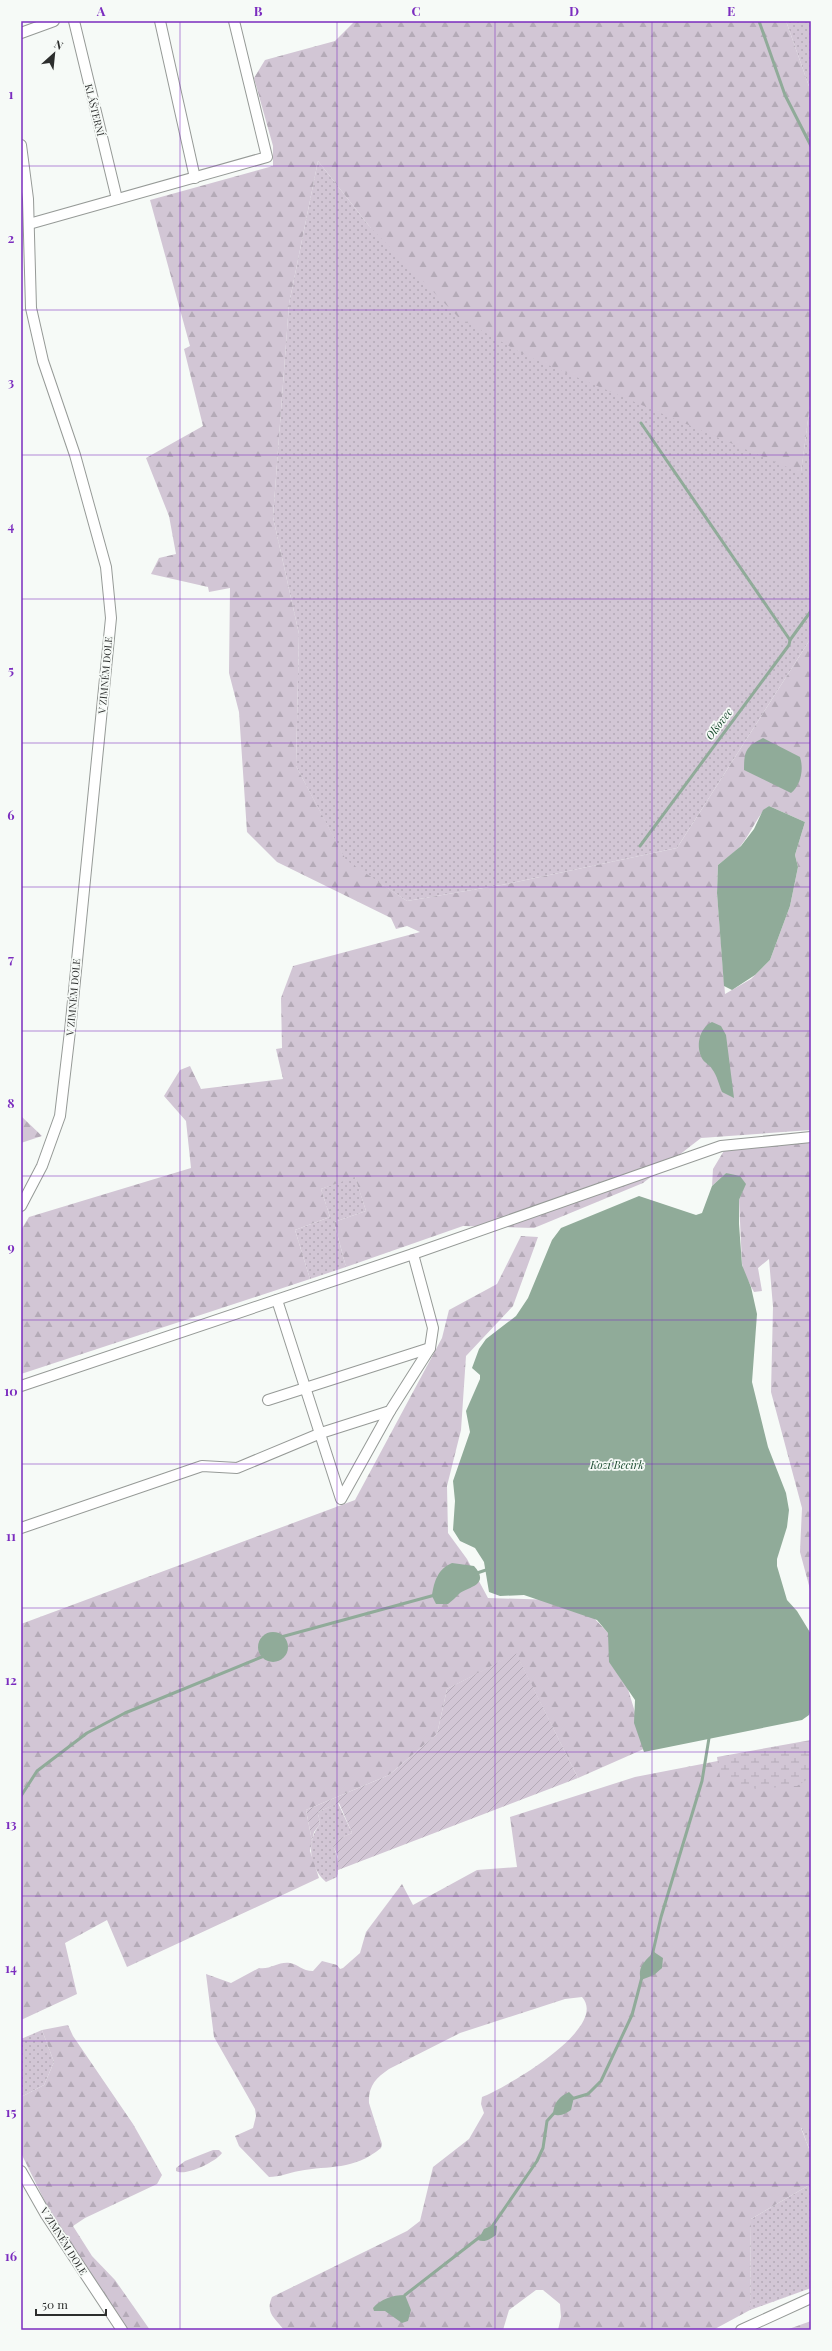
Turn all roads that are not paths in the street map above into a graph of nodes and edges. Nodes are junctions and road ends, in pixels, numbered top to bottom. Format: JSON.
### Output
{"nodes":[{"id":1,"x":54,"y":21,"type":"edge"},
{"id":2,"x":74,"y":21,"type":"edge"},
{"id":3,"x":160,"y":21,"type":"edge"},
{"id":4,"x":234,"y":21,"type":"edge"},
{"id":5,"x":21,"y":33,"type":"edge"},
{"id":6,"x":21,"y":144,"type":"edge"},
{"id":7,"x":194,"y":178,"type":"junction"},
{"id":8,"x":117,"y":199,"type":"junction"},
{"id":9,"x":25,"y":200,"type":"edge"},
{"id":10,"x":29,"y":224,"type":"junction"},
{"id":11,"x":811,"y":1136,"type":"edge"},
{"id":12,"x":21,"y":1206,"type":"edge"},
{"id":13,"x":413,"y":1254,"type":"junction"},
{"id":14,"x":277,"y":1300,"type":"junction"},
{"id":15,"x":430,"y":1348,"type":"junction"},
{"id":16,"x":21,"y":1386,"type":"edge"},
{"id":17,"x":306,"y":1388,"type":"junction"},
{"id":18,"x":268,"y":1400,"type":"dead end"},
{"id":19,"x":390,"y":1411,"type":"junction"},
{"id":20,"x":320,"y":1433,"type":"junction"},
{"id":21,"x":21,"y":1528,"type":"edge"},
{"id":22,"x":21,"y":2171,"type":"edge"},
{"id":23,"x":811,"y":2298,"type":"edge"},
{"id":24,"x":122,"y":2330,"type":"edge"},
{"id":25,"x":741,"y":2330,"type":"edge"}],
"edges":[{"from":1,"to":5,"type":"street"},
{"from":2,"to":8,"type":"street","name":"KLÁŠTERNÍ"},
{"from":3,"to":7,"type":"street"},
{"from":4,"to":7,"type":"street"},
{"from":6,"to":9,"type":"street","name":"V ZIMNÉM DOLE"},
{"from":7,"to":8,"type":"street"},
{"from":8,"to":10,"type":"street"},
{"from":9,"to":10,"type":"street","name":"V ZIMNÉM DOLE"},
{"from":10,"to":12,"type":"street","name":"V ZIMNÉM DOLE"},
{"from":11,"to":13,"type":"street"},
{"from":13,"to":14,"type":"street"},
{"from":13,"to":15,"type":"street"},
{"from":14,"to":16,"type":"street"},
{"from":14,"to":17,"type":"street"},
{"from":15,"to":17,"type":"street"},
{"from":15,"to":19,"type":"street"},
{"from":17,"to":18,"type":"street"},
{"from":17,"to":20,"type":"street"},
{"from":19,"to":20,"type":"street"},
{"from":19,"to":20,"type":"street"},
{"from":20,"to":21,"type":"street"},
{"from":22,"to":24,"type":"street","name":"V ZIMNÉM DOLE"},
{"from":23,"to":25,"type":"street"}]}
